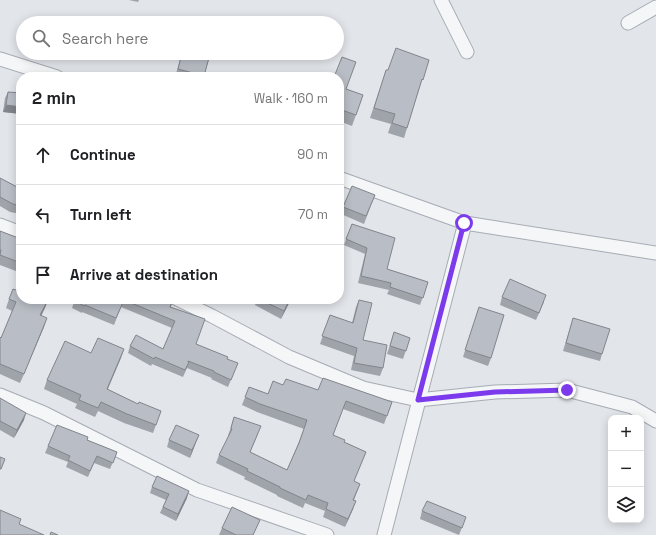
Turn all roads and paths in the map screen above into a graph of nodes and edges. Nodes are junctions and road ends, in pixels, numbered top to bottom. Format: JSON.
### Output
{"nodes":[{"id":1,"x":442,"y":0,"type":"edge"},
{"id":2,"x":656,"y":7,"type":"edge"},
{"id":3,"x":628,"y":23,"type":"dead end"},
{"id":4,"x":467,"y":52,"type":"dead end"},
{"id":5,"x":0,"y":60,"type":"edge"},
{"id":6,"x":40,"y":72,"type":"edge"},
{"id":7,"x":344,"y":180,"type":"edge"},
{"id":8,"x":464,"y":223,"type":"junction"},
{"id":9,"x":0,"y":225,"type":"edge"},
{"id":10,"x":16,"y":231,"type":"edge"},
{"id":11,"x":656,"y":253,"type":"edge"},
{"id":12,"x":187,"y":304,"type":"edge"},
{"id":13,"x":0,"y":395,"type":"edge"},
{"id":14,"x":418,"y":400,"type":"junction"},
{"id":15,"x":656,"y":421,"type":"edge"},
{"id":16,"x":327,"y":535,"type":"edge"},
{"id":17,"x":384,"y":535,"type":"edge"}],
"edges":[{"from":1,"to":4,"type":"street"},
{"from":2,"to":3,"type":"street"},
{"from":5,"to":6,"type":"street"},
{"from":7,"to":8,"type":"street"},
{"from":8,"to":11,"type":"street"},
{"from":8,"to":14,"type":"street"},
{"from":9,"to":10,"type":"street"},
{"from":12,"to":14,"type":"street"},
{"from":13,"to":16,"type":"street"},
{"from":14,"to":15,"type":"street"},
{"from":14,"to":17,"type":"street"}]}
